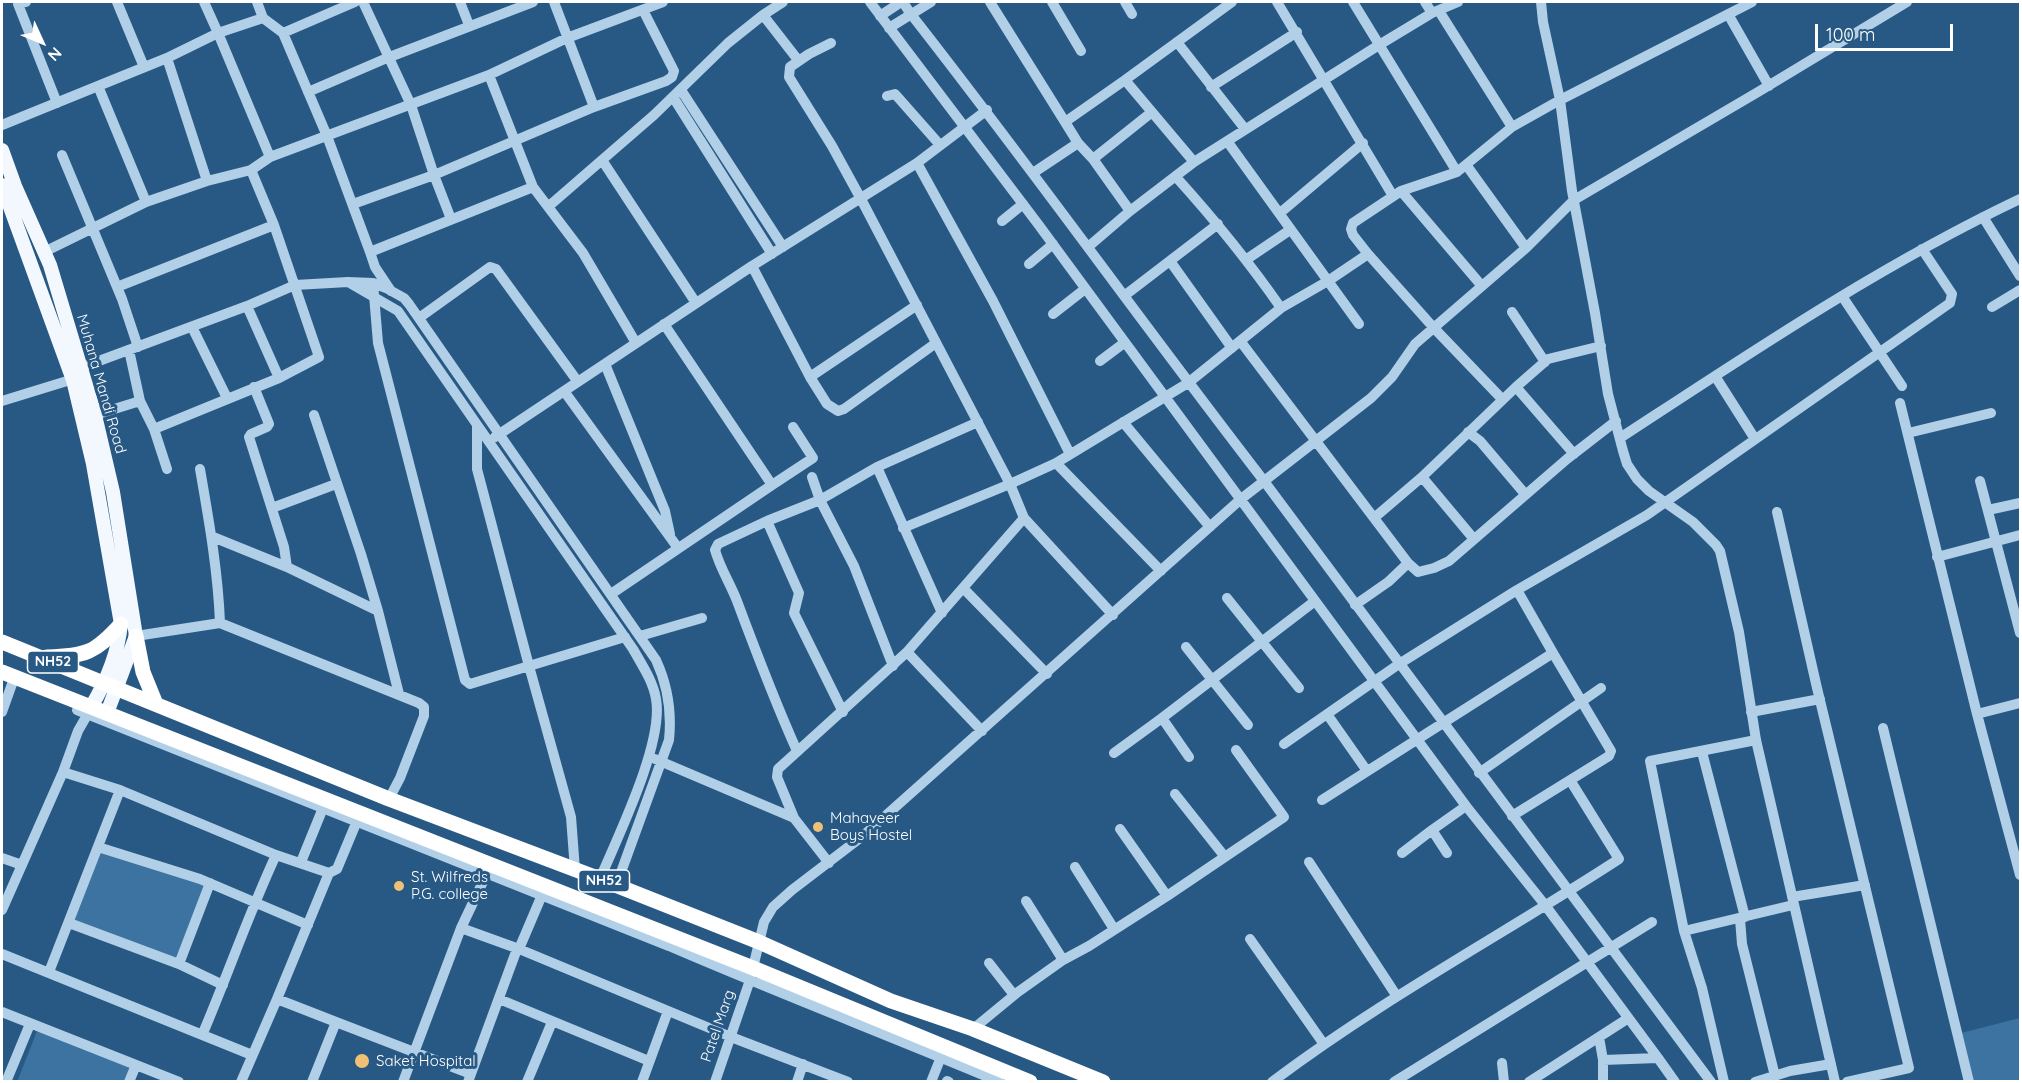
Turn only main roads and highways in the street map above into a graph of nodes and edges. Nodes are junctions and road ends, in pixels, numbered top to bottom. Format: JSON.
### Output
{"nodes":[{"id":1,"x":2,"y":150,"type":"edge"},
{"id":2,"x":2,"y":184,"type":"edge"},
{"id":3,"x":79,"y":374,"type":"junction"},
{"id":4,"x":121,"y":624,"type":"junction"},
{"id":5,"x":136,"y":636,"type":"junction"},
{"id":6,"x":2,"y":642,"type":"edge"},
{"id":7,"x":38,"y":657,"type":"junction"},
{"id":8,"x":2,"y":672,"type":"edge"},
{"id":9,"x":110,"y":685,"type":"junction"},
{"id":10,"x":156,"y":704,"type":"junction"},
{"id":11,"x":89,"y":710,"type":"junction"},
{"id":12,"x":105,"y":717,"type":"junction"},
{"id":13,"x":1030,"y":1082,"type":"edge"},
{"id":14,"x":1103,"y":1082,"type":"edge"}],
"edges":[{"from":1,"to":3,"type":"main road","name":"Muhana Mandi Road"},
{"from":2,"to":3,"type":"main road"},
{"from":3,"to":4,"type":"main road"},
{"from":3,"to":5,"type":"main road","name":"Muhana Mandi Road"},
{"from":4,"to":7,"type":"highway"},
{"from":4,"to":9,"type":"main road"},
{"from":5,"to":9,"type":"main road"},
{"from":5,"to":10,"type":"highway"},
{"from":6,"to":7,"type":"highway","number":"NH52"},
{"from":7,"to":9,"type":"highway","number":"NH52"},
{"from":8,"to":11,"type":"highway","number":"NH52"},
{"from":9,"to":10,"type":"highway","number":"NH52"},
{"from":9,"to":11,"type":"main road"},
{"from":9,"to":12,"type":"main road"},
{"from":10,"to":14,"type":"highway","number":"NH52"},
{"from":11,"to":12,"type":"highway","number":"NH52"},
{"from":12,"to":13,"type":"highway","number":"NH52"}]}
